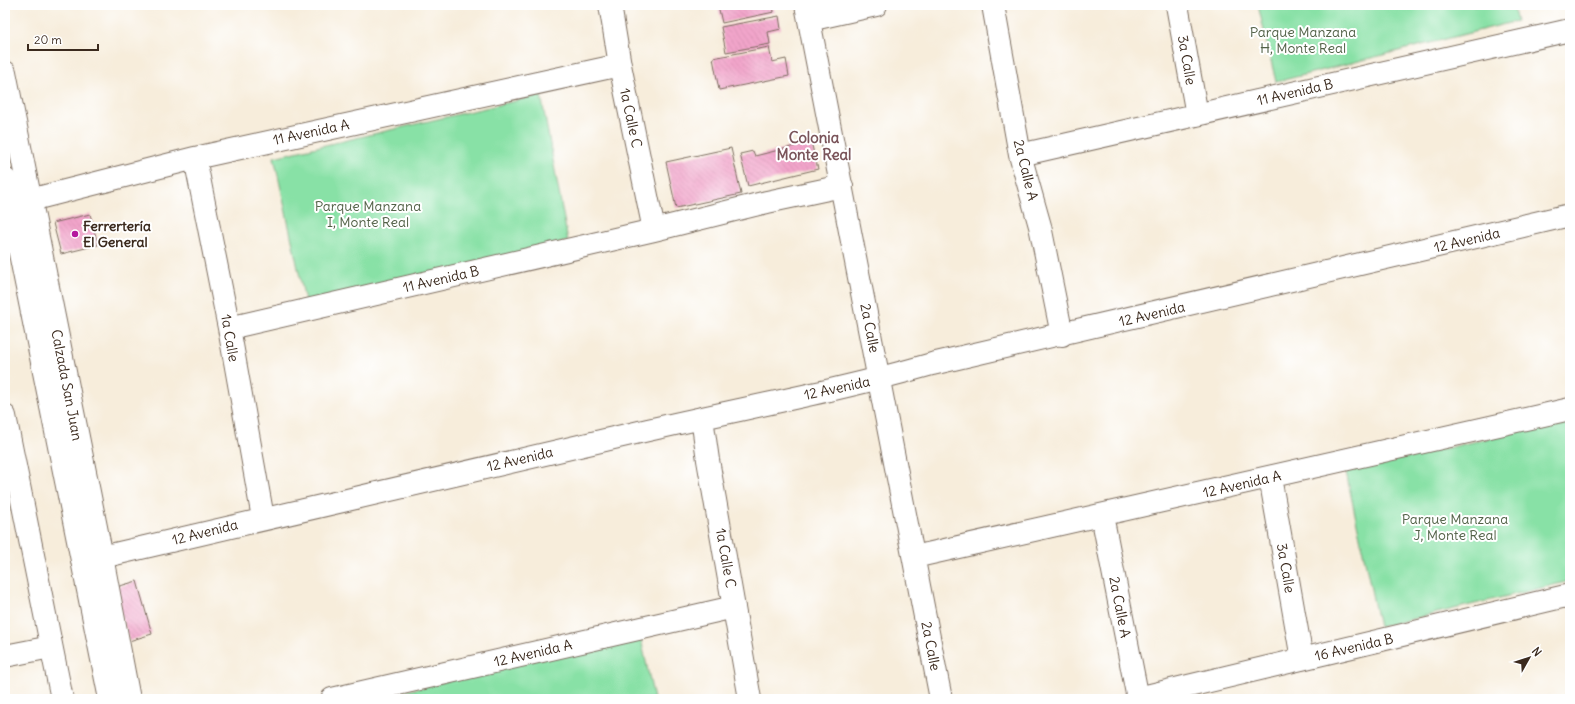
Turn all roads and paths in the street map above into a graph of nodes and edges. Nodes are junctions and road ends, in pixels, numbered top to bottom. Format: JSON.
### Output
{"nodes":[{"id":1,"x":610,"y":5,"type":"edge"},
{"id":2,"x":876,"y":5,"type":"edge"},
{"id":3,"x":993,"y":5,"type":"edge"},
{"id":4,"x":1177,"y":5,"type":"edge"},
{"id":5,"x":808,"y":12,"type":"edge"},
{"id":6,"x":1570,"y":30,"type":"edge"},
{"id":7,"x":620,"y":65,"type":"junction"},
{"id":8,"x":5,"y":72,"type":"edge"},
{"id":9,"x":1197,"y":115,"type":"junction"},
{"id":10,"x":1020,"y":155,"type":"junction"},
{"id":11,"x":195,"y":158,"type":"junction"},
{"id":12,"x":5,"y":179,"type":"edge"},
{"id":13,"x":842,"y":186,"type":"junction"},
{"id":14,"x":30,"y":200,"type":"junction"},
{"id":15,"x":1570,"y":215,"type":"edge"},
{"id":16,"x":13,"y":221,"type":"junction"},
{"id":17,"x":654,"y":230,"type":"junction"},
{"id":18,"x":229,"y":328,"type":"junction"},
{"id":19,"x":1062,"y":335,"type":"junction"},
{"id":20,"x":880,"y":379,"type":"junction"},
{"id":21,"x":1570,"y":409,"type":"edge"},
{"id":22,"x":5,"y":416,"type":"edge"},
{"id":23,"x":702,"y":418,"type":"junction"},
{"id":24,"x":1270,"y":477,"type":"junction"},
{"id":25,"x":1102,"y":515,"type":"junction"},
{"id":26,"x":263,"y":518,"type":"junction"},
{"id":27,"x":102,"y":557,"type":"junction"},
{"id":28,"x":914,"y":558,"type":"junction"},
{"id":29,"x":1570,"y":596,"type":"edge"},
{"id":30,"x":734,"y":607,"type":"junction"},
{"id":31,"x":51,"y":647,"type":"junction"},
{"id":32,"x":5,"y":656,"type":"edge"},
{"id":33,"x":1302,"y":659,"type":"junction"},
{"id":34,"x":1138,"y":698,"type":"edge"},
{"id":35,"x":62,"y":699,"type":"edge"},
{"id":36,"x":110,"y":699,"type":"edge"},
{"id":37,"x":129,"y":699,"type":"edge"},
{"id":38,"x":332,"y":699,"type":"edge"},
{"id":39,"x":750,"y":699,"type":"edge"},
{"id":40,"x":941,"y":699,"type":"edge"}],
"edges":[{"from":1,"to":7,"type":"street","name":"1a Calle C"},
{"from":2,"to":5,"type":"street"},
{"from":3,"to":10,"type":"street","name":"2a Calle A"},
{"from":4,"to":9,"type":"street","name":"3a Calle"},
{"from":5,"to":13,"type":"street","name":"2a Calle"},
{"from":6,"to":9,"type":"street","name":"11 Avenida B"},
{"from":7,"to":11,"type":"street","name":"11 Avenida A"},
{"from":7,"to":17,"type":"street","name":"1a Calle C"},
{"from":8,"to":14,"type":"street","name":"Calzada San Juan"},
{"from":9,"to":10,"type":"street","name":"11 Avenida B"},
{"from":10,"to":19,"type":"street","name":"2a Calle A"},
{"from":11,"to":14,"type":"street","name":"11 Avenida A"},
{"from":11,"to":18,"type":"street","name":"1a Calle"},
{"from":12,"to":16,"type":"street","name":"Calzada San Juan"},
{"from":13,"to":17,"type":"street","name":"11 Avenida B"},
{"from":13,"to":20,"type":"street","name":"2a Calle"},
{"from":14,"to":16,"type":"street"},
{"from":14,"to":27,"type":"street","name":"Calzada San Juan"},
{"from":15,"to":19,"type":"street","name":"12 Avenida"},
{"from":16,"to":36,"type":"street","name":"Calzada San Juan"},
{"from":17,"to":18,"type":"street","name":"11 Avenida B"},
{"from":18,"to":26,"type":"street","name":"1a Calle"},
{"from":19,"to":20,"type":"street","name":"12 Avenida"},
{"from":20,"to":23,"type":"street","name":"12 Avenida"},
{"from":20,"to":28,"type":"street","name":"2a Calle"},
{"from":21,"to":24,"type":"street","name":"12 Avenida A"},
{"from":22,"to":31,"type":"street"},
{"from":23,"to":26,"type":"street","name":"12 Avenida"},
{"from":23,"to":30,"type":"street","name":"1a Calle C"},
{"from":24,"to":25,"type":"street","name":"12 Avenida A"},
{"from":24,"to":33,"type":"street","name":"3a Calle"},
{"from":25,"to":28,"type":"street","name":"12 Avenida A"},
{"from":25,"to":34,"type":"street","name":"2a Calle A"},
{"from":26,"to":27,"type":"street","name":"12 Avenida"},
{"from":27,"to":37,"type":"street","name":"Calzada San Juan"},
{"from":28,"to":40,"type":"street","name":"2a Calle"},
{"from":29,"to":33,"type":"street","name":"16 Avenida B"},
{"from":30,"to":38,"type":"street","name":"12 Avenida A"},
{"from":30,"to":39,"type":"street","name":"1a Calle C"},
{"from":31,"to":32,"type":"street"},
{"from":31,"to":35,"type":"street"},
{"from":33,"to":34,"type":"street","name":"16 Avenida B"}]}
